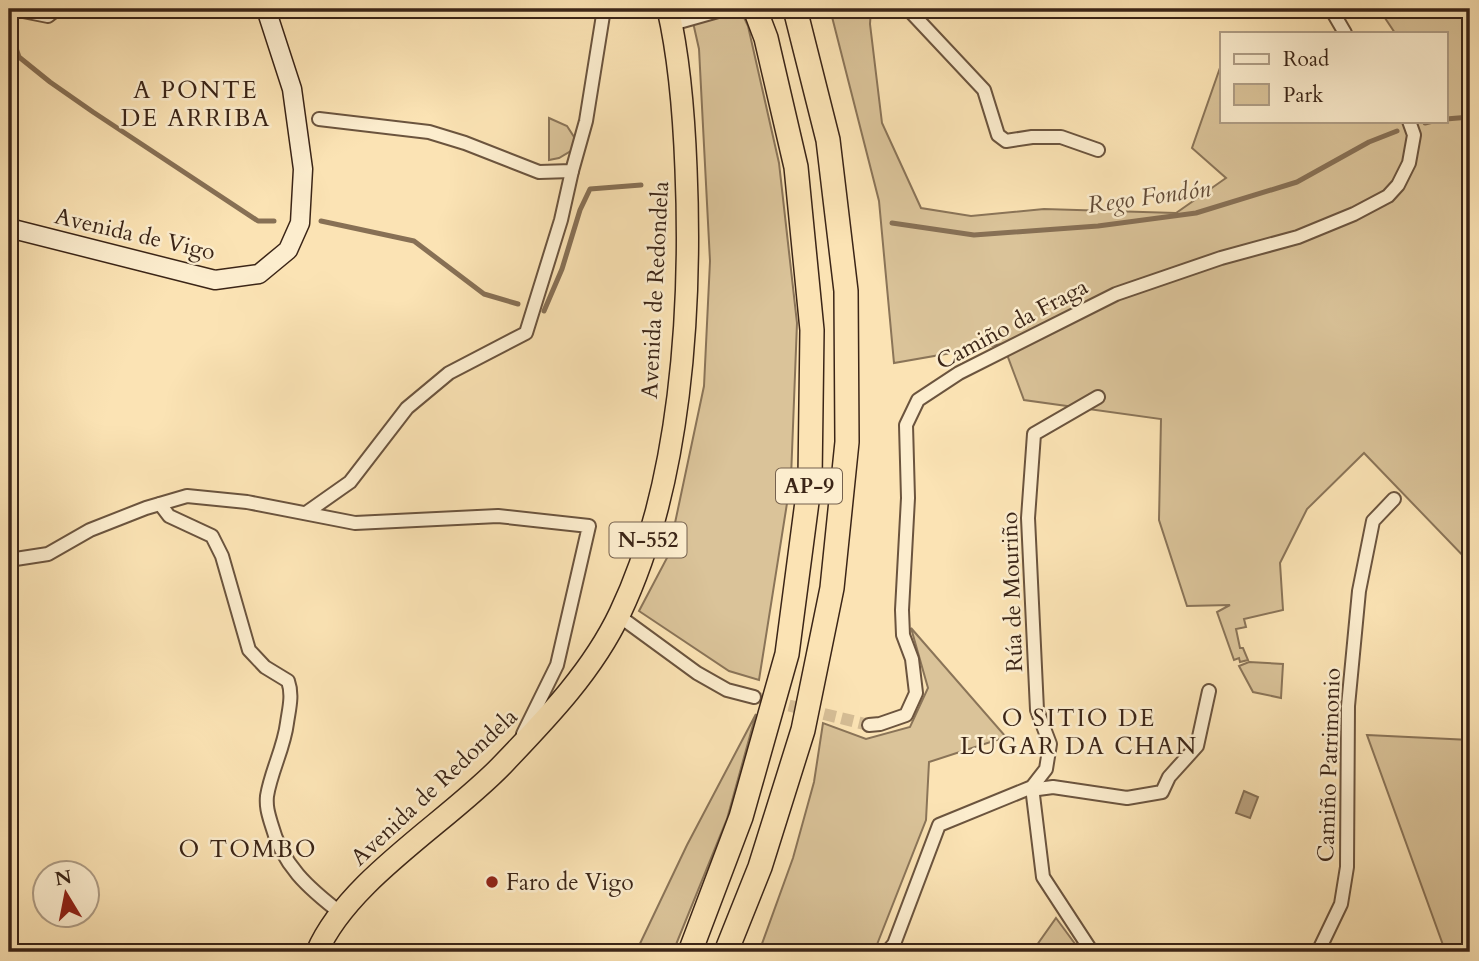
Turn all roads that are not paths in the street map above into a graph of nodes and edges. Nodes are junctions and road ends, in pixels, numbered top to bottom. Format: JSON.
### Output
{"nodes":[{"id":1,"x":13,"y":9,"type":"edge"},
{"id":2,"x":57,"y":9,"type":"edge"},
{"id":3,"x":266,"y":9,"type":"edge"},
{"id":4,"x":604,"y":9,"type":"edge"},
{"id":5,"x":755,"y":9,"type":"edge"},
{"id":6,"x":795,"y":9,"type":"edge"},
{"id":7,"x":908,"y":9,"type":"edge"},
{"id":8,"x":1331,"y":9,"type":"edge"},
{"id":9,"x":718,"y":11,"type":"dead end"},
{"id":10,"x":670,"y":16,"type":"edge"},
{"id":11,"x":1345,"y":32,"type":"edge"},
{"id":12,"x":319,"y":119,"type":"dead end"},
{"id":13,"x":1409,"y":122,"type":"edge"},
{"id":14,"x":1098,"y":150,"type":"dead end"},
{"id":15,"x":572,"y":171,"type":"junction"},
{"id":16,"x":9,"y":228,"type":"edge"},
{"id":17,"x":1098,"y":397,"type":"dead end"},
{"id":18,"x":1394,"y":499,"type":"dead end"},
{"id":19,"x":160,"y":504,"type":"junction"},
{"id":20,"x":306,"y":513,"type":"junction"},
{"id":21,"x":9,"y":560,"type":"edge"},
{"id":22,"x":619,"y":616,"type":"junction"},
{"id":23,"x":1209,"y":691,"type":"dead end"},
{"id":24,"x":754,"y":697,"type":"tunnel mouth"},
{"id":25,"x":869,"y":725,"type":"tunnel mouth"},
{"id":26,"x":516,"y":751,"type":"junction"},
{"id":27,"x":1032,"y":787,"type":"junction"},
{"id":28,"x":342,"y":914,"type":"junction"},
{"id":29,"x":317,"y":952,"type":"edge"},
{"id":30,"x":690,"y":952,"type":"edge"},
{"id":31,"x":726,"y":952,"type":"edge"},
{"id":32,"x":887,"y":952,"type":"edge"},
{"id":33,"x":1091,"y":952,"type":"edge"},
{"id":34,"x":1318,"y":952,"type":"edge"}],
"edges":[{"from":1,"to":2,"type":"street"},
{"from":3,"to":16,"type":"main road","name":"Avenida de Vigo"},
{"from":4,"to":15,"type":"street"},
{"from":5,"to":30,"type":"highway","number":"AP-9"},
{"from":6,"to":31,"type":"highway","number":"AP-9"},
{"from":7,"to":14,"type":"street"},
{"from":8,"to":11,"type":"street"},
{"from":9,"to":10,"type":"street"},
{"from":10,"to":22,"type":"highway","name":"Avenida de Redondela","number":"N-552"},
{"from":12,"to":15,"type":"street"},
{"from":13,"to":25,"type":"street","name":"Camiño da Fraga"},
{"from":15,"to":20,"type":"street"},
{"from":17,"to":27,"type":"street","name":"Rúa de Mouriño"},
{"from":18,"to":34,"type":"street","name":"Camiño Patrimonio"},
{"from":19,"to":20,"type":"street"},
{"from":19,"to":21,"type":"street"},
{"from":19,"to":28,"type":"street"},
{"from":20,"to":26,"type":"street"},
{"from":22,"to":24,"type":"street"},
{"from":22,"to":26,"type":"highway","name":"Avenida de Redondela","number":"N-552"},
{"from":23,"to":27,"type":"street"},
{"from":26,"to":28,"type":"highway","name":"Avenida de Redondela","number":"N-552"},
{"from":27,"to":32,"type":"street"},
{"from":27,"to":33,"type":"street"},
{"from":28,"to":29,"type":"highway","name":"Avenida de Redondela","number":"N-552"}]}
